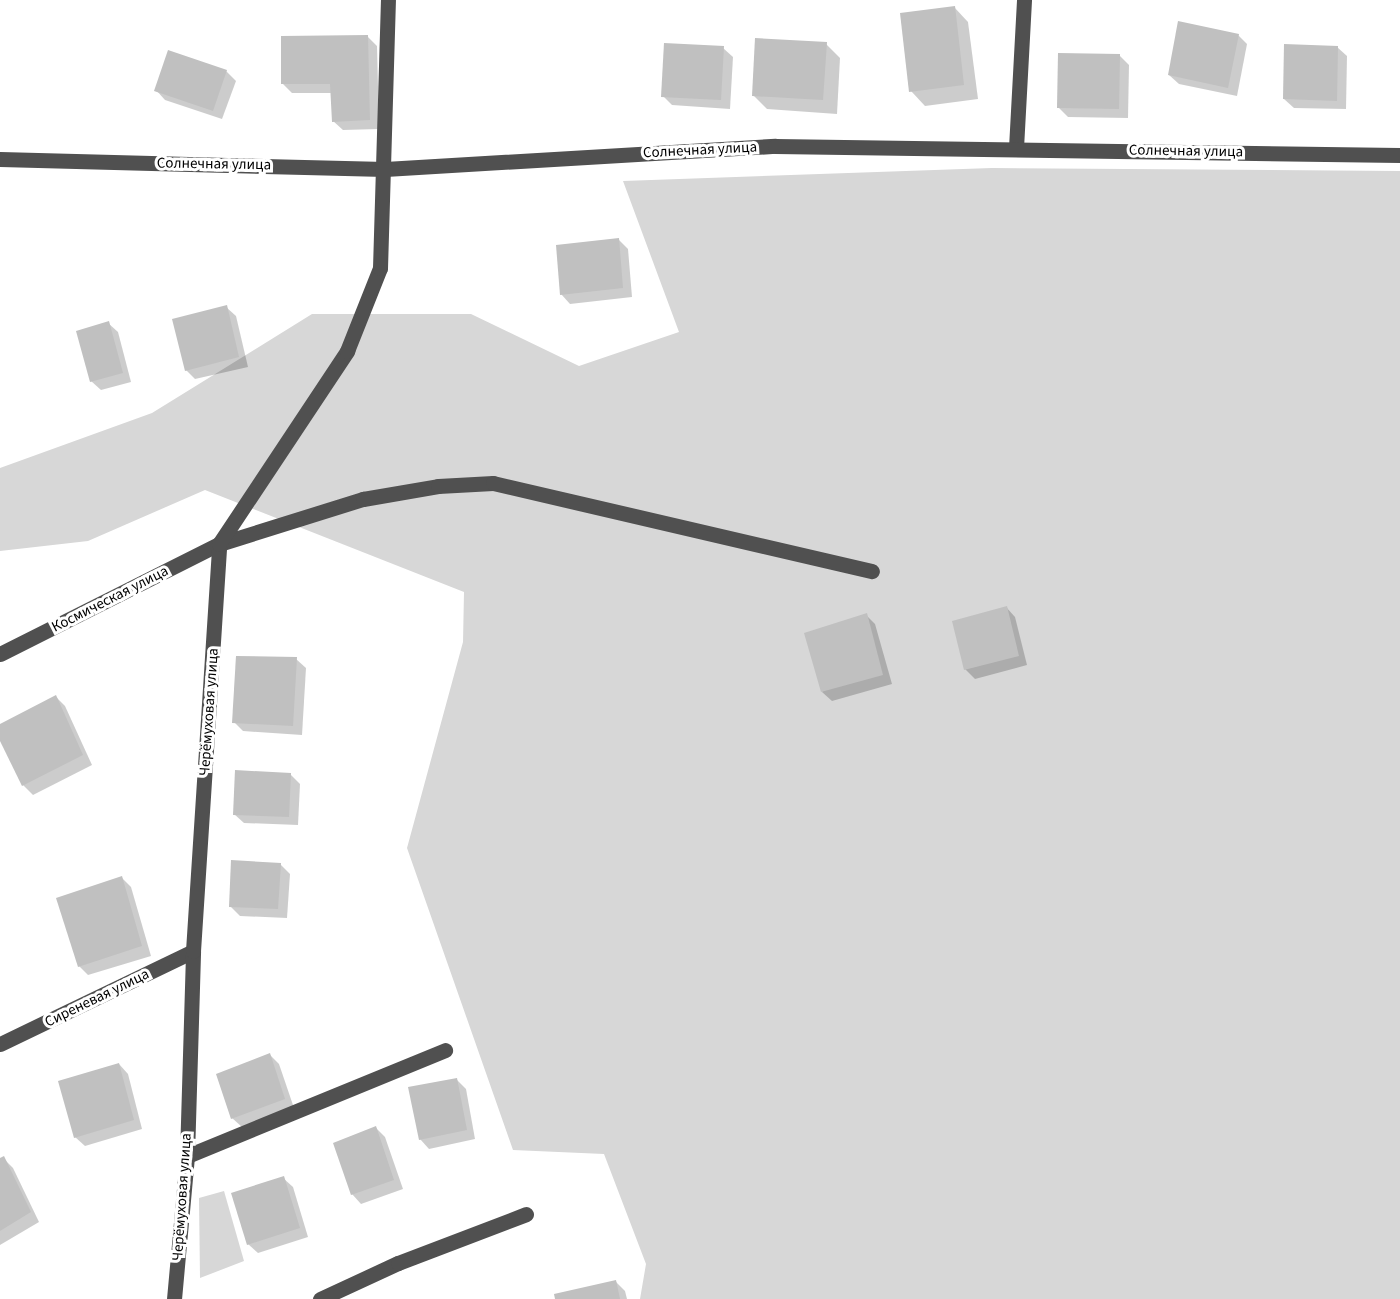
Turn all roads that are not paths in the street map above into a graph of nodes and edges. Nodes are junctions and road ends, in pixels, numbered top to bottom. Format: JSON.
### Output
{"nodes":[{"id":1,"x":388,"y":0,"type":"edge"},
{"id":2,"x":1024,"y":0,"type":"edge"},
{"id":3,"x":1016,"y":148,"type":"junction"},
{"id":4,"x":1400,"y":155,"type":"edge"},
{"id":5,"x":0,"y":159,"type":"edge"},
{"id":6,"x":385,"y":169,"type":"junction"},
{"id":7,"x":219,"y":544,"type":"junction"},
{"id":8,"x":872,"y":571,"type":"dead end"},
{"id":9,"x":0,"y":654,"type":"edge"},
{"id":10,"x":193,"y":951,"type":"junction"},
{"id":11,"x":0,"y":1044,"type":"edge"},
{"id":12,"x":445,"y":1050,"type":"dead end"},
{"id":13,"x":187,"y":1156,"type":"junction"},
{"id":14,"x":526,"y":1214,"type":"dead end"},
{"id":15,"x":174,"y":1299,"type":"edge"},
{"id":16,"x":320,"y":1299,"type":"edge"}],
"edges":[{"from":1,"to":6,"type":"street","name":"Черёмуховая улица"},
{"from":2,"to":3,"type":"street"},
{"from":3,"to":4,"type":"street","name":"Солнечная улица"},
{"from":3,"to":6,"type":"street","name":"Солнечная улица"},
{"from":5,"to":6,"type":"street","name":"Солнечная улица"},
{"from":6,"to":7,"type":"street","name":"Черёмуховая улица"},
{"from":7,"to":8,"type":"street","name":"Космическая улица"},
{"from":7,"to":9,"type":"street","name":"Космическая улица"},
{"from":7,"to":10,"type":"street","name":"Черёмуховая улица"},
{"from":10,"to":11,"type":"street","name":"Сиреневая улица"},
{"from":10,"to":13,"type":"street","name":"Черёмуховая улица"},
{"from":12,"to":13,"type":"street"},
{"from":13,"to":15,"type":"street","name":"Черёмуховая улица"},
{"from":14,"to":16,"type":"street"}]}
